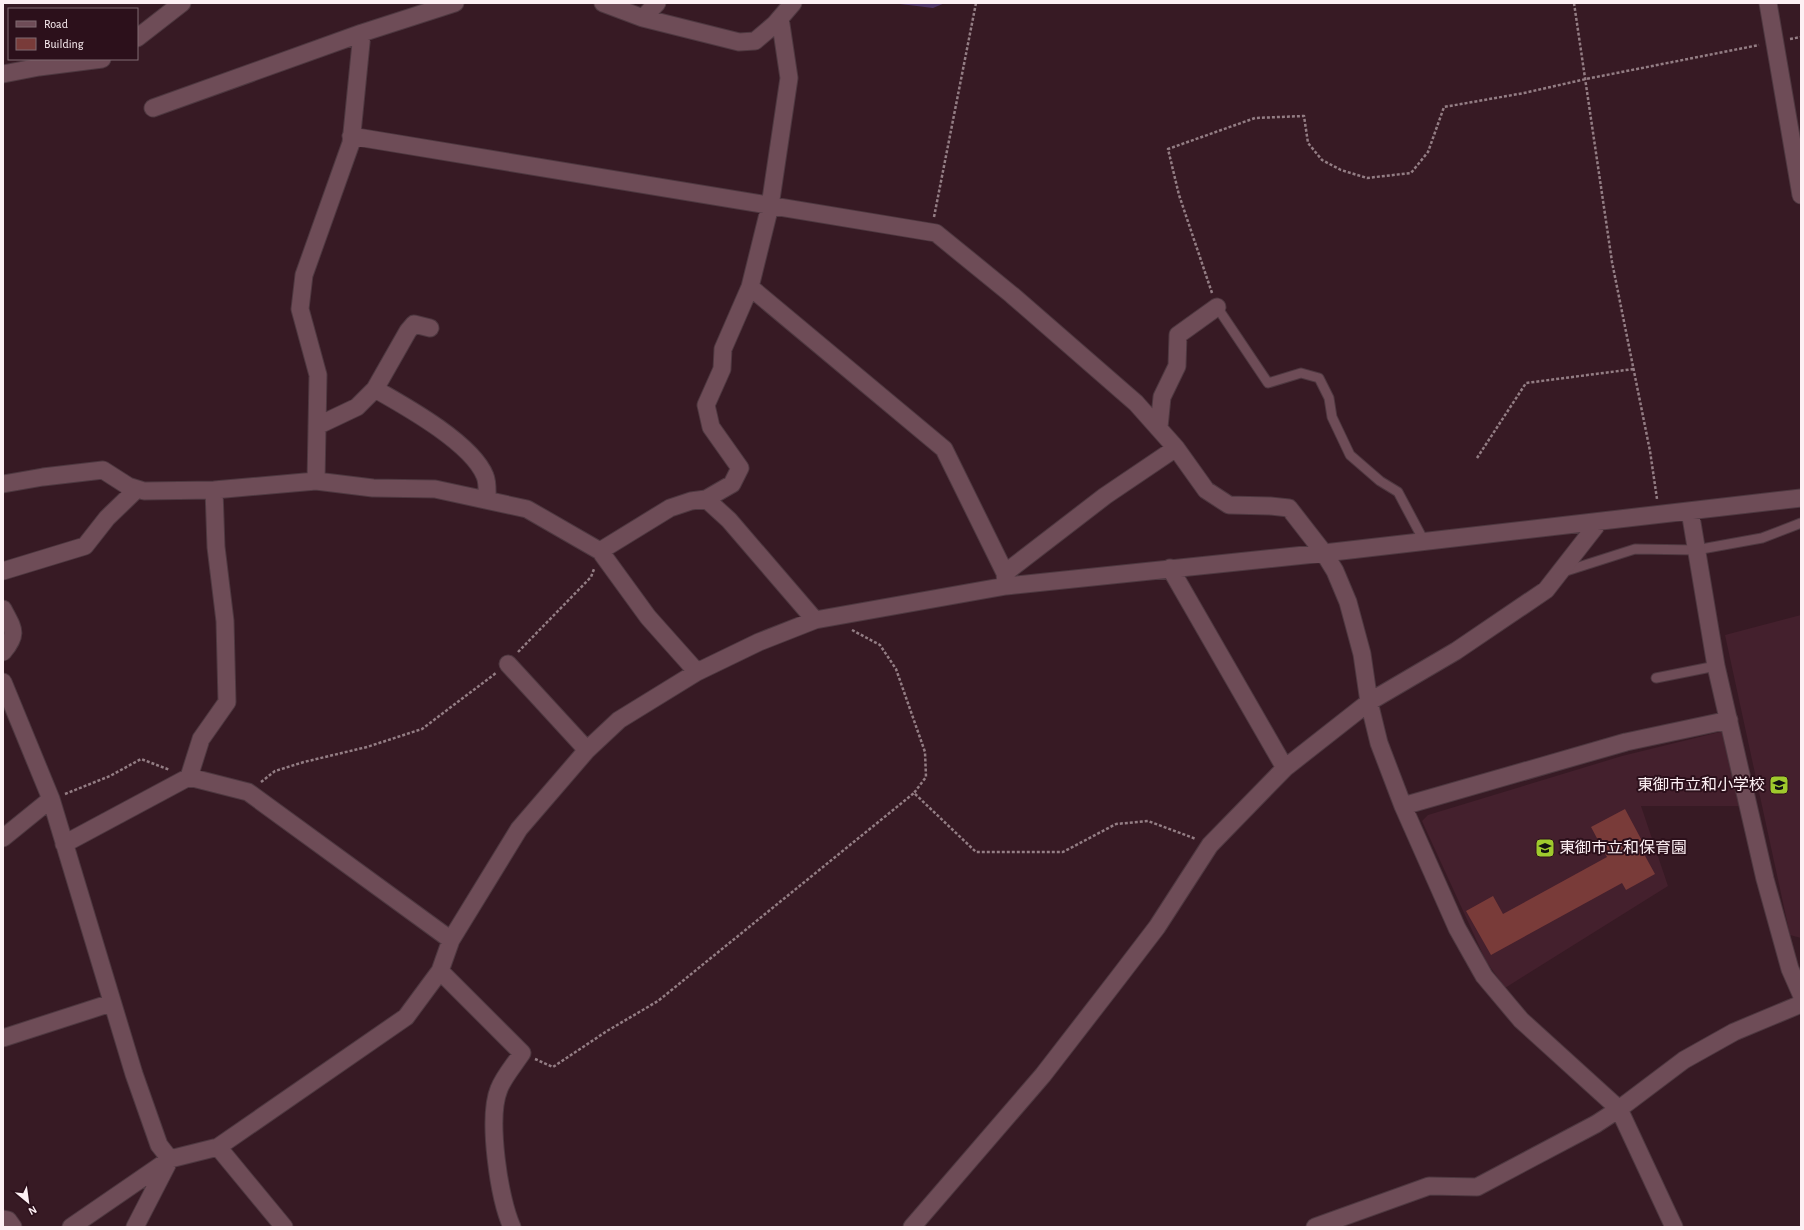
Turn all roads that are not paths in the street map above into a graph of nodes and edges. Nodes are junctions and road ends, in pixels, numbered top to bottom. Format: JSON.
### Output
{"nodes":[{"id":1,"x":182,"y":3,"type":"edge"},
{"id":2,"x":455,"y":3,"type":"edge"},
{"id":3,"x":604,"y":3,"type":"edge"},
{"id":4,"x":657,"y":3,"type":"edge"},
{"id":5,"x":793,"y":3,"type":"edge"},
{"id":6,"x":1768,"y":3,"type":"edge"},
{"id":7,"x":643,"y":18,"type":"junction"},
{"id":8,"x":780,"y":18,"type":"junction"},
{"id":9,"x":362,"y":33,"type":"junction"},
{"id":10,"x":138,"y":37,"type":"edge"},
{"id":11,"x":94,"y":60,"type":"edge"},
{"id":12,"x":3,"y":74,"type":"edge"},
{"id":13,"x":153,"y":108,"type":"dead end"},
{"id":14,"x":352,"y":136,"type":"junction"},
{"id":15,"x":1801,"y":195,"type":"edge"},
{"id":16,"x":770,"y":206,"type":"junction"},
{"id":17,"x":750,"y":287,"type":"junction"},
{"id":18,"x":1217,"y":307,"type":"joint"},
{"id":19,"x":430,"y":328,"type":"dead end"},
{"id":20,"x":375,"y":389,"type":"junction"},
{"id":21,"x":316,"y":426,"type":"junction"},
{"id":22,"x":1159,"y":427,"type":"junction"},
{"id":23,"x":1176,"y":448,"type":"junction"},
{"id":24,"x":316,"y":481,"type":"junction"},
{"id":25,"x":3,"y":484,"type":"edge"},
{"id":26,"x":137,"y":489,"type":"junction"},
{"id":27,"x":214,"y":490,"type":"junction"},
{"id":28,"x":1801,"y":498,"type":"edge"},
{"id":29,"x":706,"y":499,"type":"junction"},
{"id":30,"x":487,"y":500,"type":"junction"},
{"id":31,"x":1690,"y":511,"type":"junction"},
{"id":32,"x":1599,"y":522,"type":"junction"},
{"id":33,"x":1801,"y":523,"type":"edge"},
{"id":34,"x":1424,"y":541,"type":"junction"},
{"id":35,"x":1696,"y":550,"type":"junction"},
{"id":36,"x":600,"y":552,"type":"junction"},
{"id":37,"x":1324,"y":553,"type":"junction"},
{"id":38,"x":1170,"y":568,"type":"junction"},
{"id":39,"x":3,"y":571,"type":"edge"},
{"id":40,"x":1559,"y":573,"type":"junction"},
{"id":41,"x":1006,"y":579,"type":"junction"},
{"id":42,"x":3,"y":609,"type":"edge"},
{"id":43,"x":823,"y":618,"type":"junction"},
{"id":44,"x":3,"y":652,"type":"edge"},
{"id":45,"x":508,"y":664,"type":"road end"},
{"id":46,"x":1716,"y":666,"type":"junction"},
{"id":47,"x":697,"y":672,"type":"junction"},
{"id":48,"x":1656,"y":678,"type":"dead end"},
{"id":49,"x":3,"y":682,"type":"edge"},
{"id":50,"x":1369,"y":702,"type":"junction"},
{"id":51,"x":1729,"y":720,"type":"junction"},
{"id":52,"x":587,"y":750,"type":"junction"},
{"id":53,"x":1284,"y":768,"type":"junction"},
{"id":54,"x":189,"y":777,"type":"junction"},
{"id":55,"x":51,"y":799,"type":"junction"},
{"id":56,"x":1403,"y":806,"type":"junction"},
{"id":57,"x":3,"y":838,"type":"edge"},
{"id":58,"x":64,"y":844,"type":"junction"},
{"id":59,"x":451,"y":940,"type":"junction"},
{"id":60,"x":440,"y":971,"type":"junction"},
{"id":61,"x":1801,"y":994,"type":"edge"},
{"id":62,"x":111,"y":1003,"type":"junction"},
{"id":63,"x":1801,"y":1004,"type":"edge"},
{"id":64,"x":3,"y":1038,"type":"edge"},
{"id":65,"x":1619,"y":1109,"type":"junction"},
{"id":66,"x":218,"y":1147,"type":"junction"},
{"id":67,"x":170,"y":1160,"type":"junction"},
{"id":68,"x":3,"y":1220,"type":"edge"},
{"id":69,"x":13,"y":1227,"type":"edge"},
{"id":70,"x":71,"y":1227,"type":"edge"},
{"id":71,"x":135,"y":1227,"type":"edge"},
{"id":72,"x":284,"y":1227,"type":"edge"},
{"id":73,"x":512,"y":1227,"type":"edge"},
{"id":74,"x":912,"y":1227,"type":"edge"},
{"id":75,"x":1315,"y":1227,"type":"edge"},
{"id":76,"x":1674,"y":1227,"type":"edge"}],
"edges":[{"from":1,"to":10,"type":"street"},
{"from":2,"to":9,"type":"street"},
{"from":3,"to":7,"type":"street"},
{"from":4,"to":7,"type":"street"},
{"from":5,"to":8,"type":"street"},
{"from":6,"to":15,"type":"street"},
{"from":7,"to":8,"type":"street"},
{"from":8,"to":16,"type":"street"},
{"from":9,"to":13,"type":"street"},
{"from":9,"to":14,"type":"street"},
{"from":11,"to":12,"type":"street"},
{"from":14,"to":16,"type":"street"},
{"from":14,"to":21,"type":"street"},
{"from":16,"to":17,"type":"street"},
{"from":16,"to":22,"type":"street"},
{"from":17,"to":29,"type":"street"},
{"from":17,"to":41,"type":"street"},
{"from":18,"to":22,"type":"street"},
{"from":18,"to":34,"type":"lane"},
{"from":19,"to":20,"type":"street"},
{"from":20,"to":21,"type":"street"},
{"from":20,"to":30,"type":"street"},
{"from":21,"to":24,"type":"street"},
{"from":22,"to":23,"type":"street"},
{"from":23,"to":37,"type":"street"},
{"from":23,"to":41,"type":"street"},
{"from":24,"to":27,"type":"street"},
{"from":24,"to":30,"type":"street"},
{"from":25,"to":26,"type":"street"},
{"from":26,"to":27,"type":"street"},
{"from":26,"to":39,"type":"street"},
{"from":27,"to":54,"type":"street"},
{"from":28,"to":31,"type":"street"},
{"from":29,"to":36,"type":"street"},
{"from":29,"to":43,"type":"street"},
{"from":30,"to":36,"type":"street"},
{"from":31,"to":32,"type":"street"},
{"from":31,"to":35,"type":"street"},
{"from":32,"to":34,"type":"street"},
{"from":32,"to":40,"type":"street"},
{"from":33,"to":35,"type":"lane"},
{"from":34,"to":37,"type":"street"},
{"from":35,"to":40,"type":"lane"},
{"from":35,"to":46,"type":"street"},
{"from":36,"to":47,"type":"street"},
{"from":37,"to":38,"type":"street"},
{"from":37,"to":50,"type":"street"},
{"from":38,"to":41,"type":"street"},
{"from":38,"to":53,"type":"street"},
{"from":40,"to":50,"type":"street"},
{"from":41,"to":43,"type":"street"},
{"from":42,"to":44,"type":"street"},
{"from":43,"to":47,"type":"street"},
{"from":45,"to":52,"type":"street"},
{"from":46,"to":48,"type":"lane"},
{"from":46,"to":51,"type":"street"},
{"from":47,"to":52,"type":"street"},
{"from":49,"to":55,"type":"street"},
{"from":50,"to":53,"type":"street"},
{"from":50,"to":56,"type":"street"},
{"from":51,"to":56,"type":"street"},
{"from":51,"to":61,"type":"street"},
{"from":52,"to":59,"type":"street"},
{"from":53,"to":74,"type":"street"},
{"from":54,"to":58,"type":"street"},
{"from":54,"to":59,"type":"street"},
{"from":55,"to":57,"type":"street"},
{"from":55,"to":58,"type":"street"},
{"from":56,"to":65,"type":"street"},
{"from":58,"to":62,"type":"street"},
{"from":59,"to":60,"type":"street"},
{"from":60,"to":66,"type":"street"},
{"from":60,"to":73,"type":"street"},
{"from":62,"to":64,"type":"street"},
{"from":62,"to":67,"type":"street"},
{"from":63,"to":65,"type":"street"},
{"from":65,"to":75,"type":"street"},
{"from":65,"to":76,"type":"street"},
{"from":66,"to":67,"type":"street"},
{"from":66,"to":72,"type":"street"},
{"from":67,"to":70,"type":"street"},
{"from":67,"to":71,"type":"street"},
{"from":68,"to":69,"type":"street"}]}
